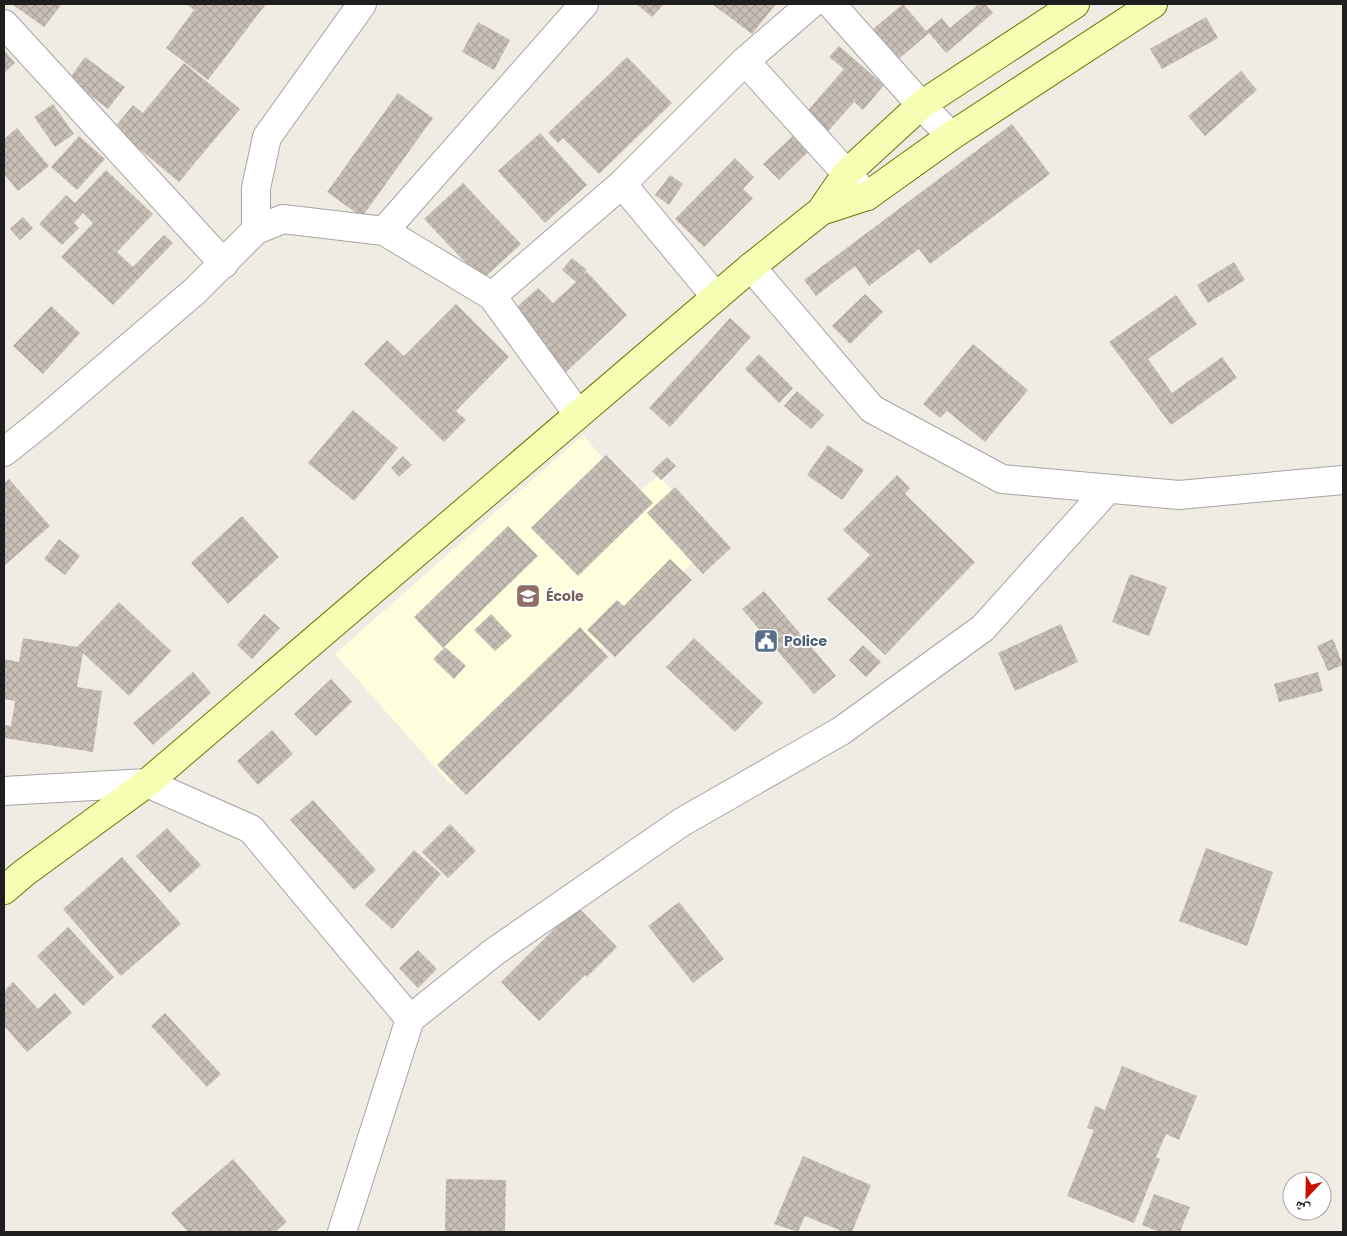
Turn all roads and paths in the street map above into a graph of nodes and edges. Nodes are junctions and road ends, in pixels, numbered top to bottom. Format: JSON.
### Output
{"nodes":[{"id":1,"x":362,"y":4,"type":"edge"},
{"id":2,"x":584,"y":4,"type":"edge"},
{"id":3,"x":811,"y":4,"type":"edge"},
{"id":4,"x":831,"y":4,"type":"edge"},
{"id":5,"x":1075,"y":4,"type":"edge"},
{"id":6,"x":1142,"y":6,"type":"edge"},
{"id":7,"x":4,"y":24,"type":"edge"},
{"id":8,"x":745,"y":61,"type":"junction"},
{"id":9,"x":921,"y":105,"type":"junction"},
{"id":10,"x":951,"y":136,"type":"junction"},
{"id":11,"x":847,"y":173,"type":"junction"},
{"id":12,"x":622,"y":184,"type":"junction"},
{"id":13,"x":867,"y":196,"type":"junction"},
{"id":14,"x":821,"y":211,"type":"junction"},
{"id":15,"x":256,"y":230,"type":"junction"},
{"id":16,"x":384,"y":231,"type":"junction"},
{"id":17,"x":224,"y":264,"type":"junction"},
{"id":18,"x":751,"y":267,"type":"junction"},
{"id":19,"x":492,"y":296,"type":"junction"},
{"id":20,"x":716,"y":297,"type":"junction"},
{"id":21,"x":578,"y":414,"type":"junction"},
{"id":22,"x":4,"y":452,"type":"edge"},
{"id":23,"x":1343,"y":480,"type":"edge"},
{"id":24,"x":1108,"y":489,"type":"junction"},
{"id":25,"x":147,"y":783,"type":"junction"},
{"id":26,"x":4,"y":791,"type":"edge"},
{"id":27,"x":4,"y":890,"type":"edge"},
{"id":28,"x":410,"y":1019,"type":"junction"},
{"id":29,"x":342,"y":1232,"type":"edge"}],
"edges":[{"from":1,"to":15,"type":"street"},
{"from":2,"to":16,"type":"street"},
{"from":3,"to":8,"type":"street"},
{"from":4,"to":9,"type":"street"},
{"from":5,"to":9,"type":"main road"},
{"from":6,"to":10,"type":"main road"},
{"from":7,"to":17,"type":"street"},
{"from":8,"to":11,"type":"street"},
{"from":8,"to":12,"type":"street"},
{"from":9,"to":10,"type":"street"},
{"from":9,"to":11,"type":"main road"},
{"from":10,"to":13,"type":"main road"},
{"from":11,"to":13,"type":"street"},
{"from":11,"to":14,"type":"main road"},
{"from":12,"to":19,"type":"street"},
{"from":12,"to":20,"type":"street"},
{"from":13,"to":14,"type":"main road"},
{"from":14,"to":18,"type":"main road"},
{"from":15,"to":16,"type":"street"},
{"from":15,"to":17,"type":"street"},
{"from":16,"to":19,"type":"street"},
{"from":17,"to":22,"type":"street"},
{"from":18,"to":20,"type":"main road"},
{"from":18,"to":24,"type":"street"},
{"from":19,"to":21,"type":"street"},
{"from":20,"to":21,"type":"main road"},
{"from":21,"to":25,"type":"main road"},
{"from":23,"to":24,"type":"street"},
{"from":24,"to":28,"type":"street"},
{"from":25,"to":26,"type":"street"},
{"from":25,"to":27,"type":"main road"},
{"from":25,"to":28,"type":"street"},
{"from":28,"to":29,"type":"street"}]}
